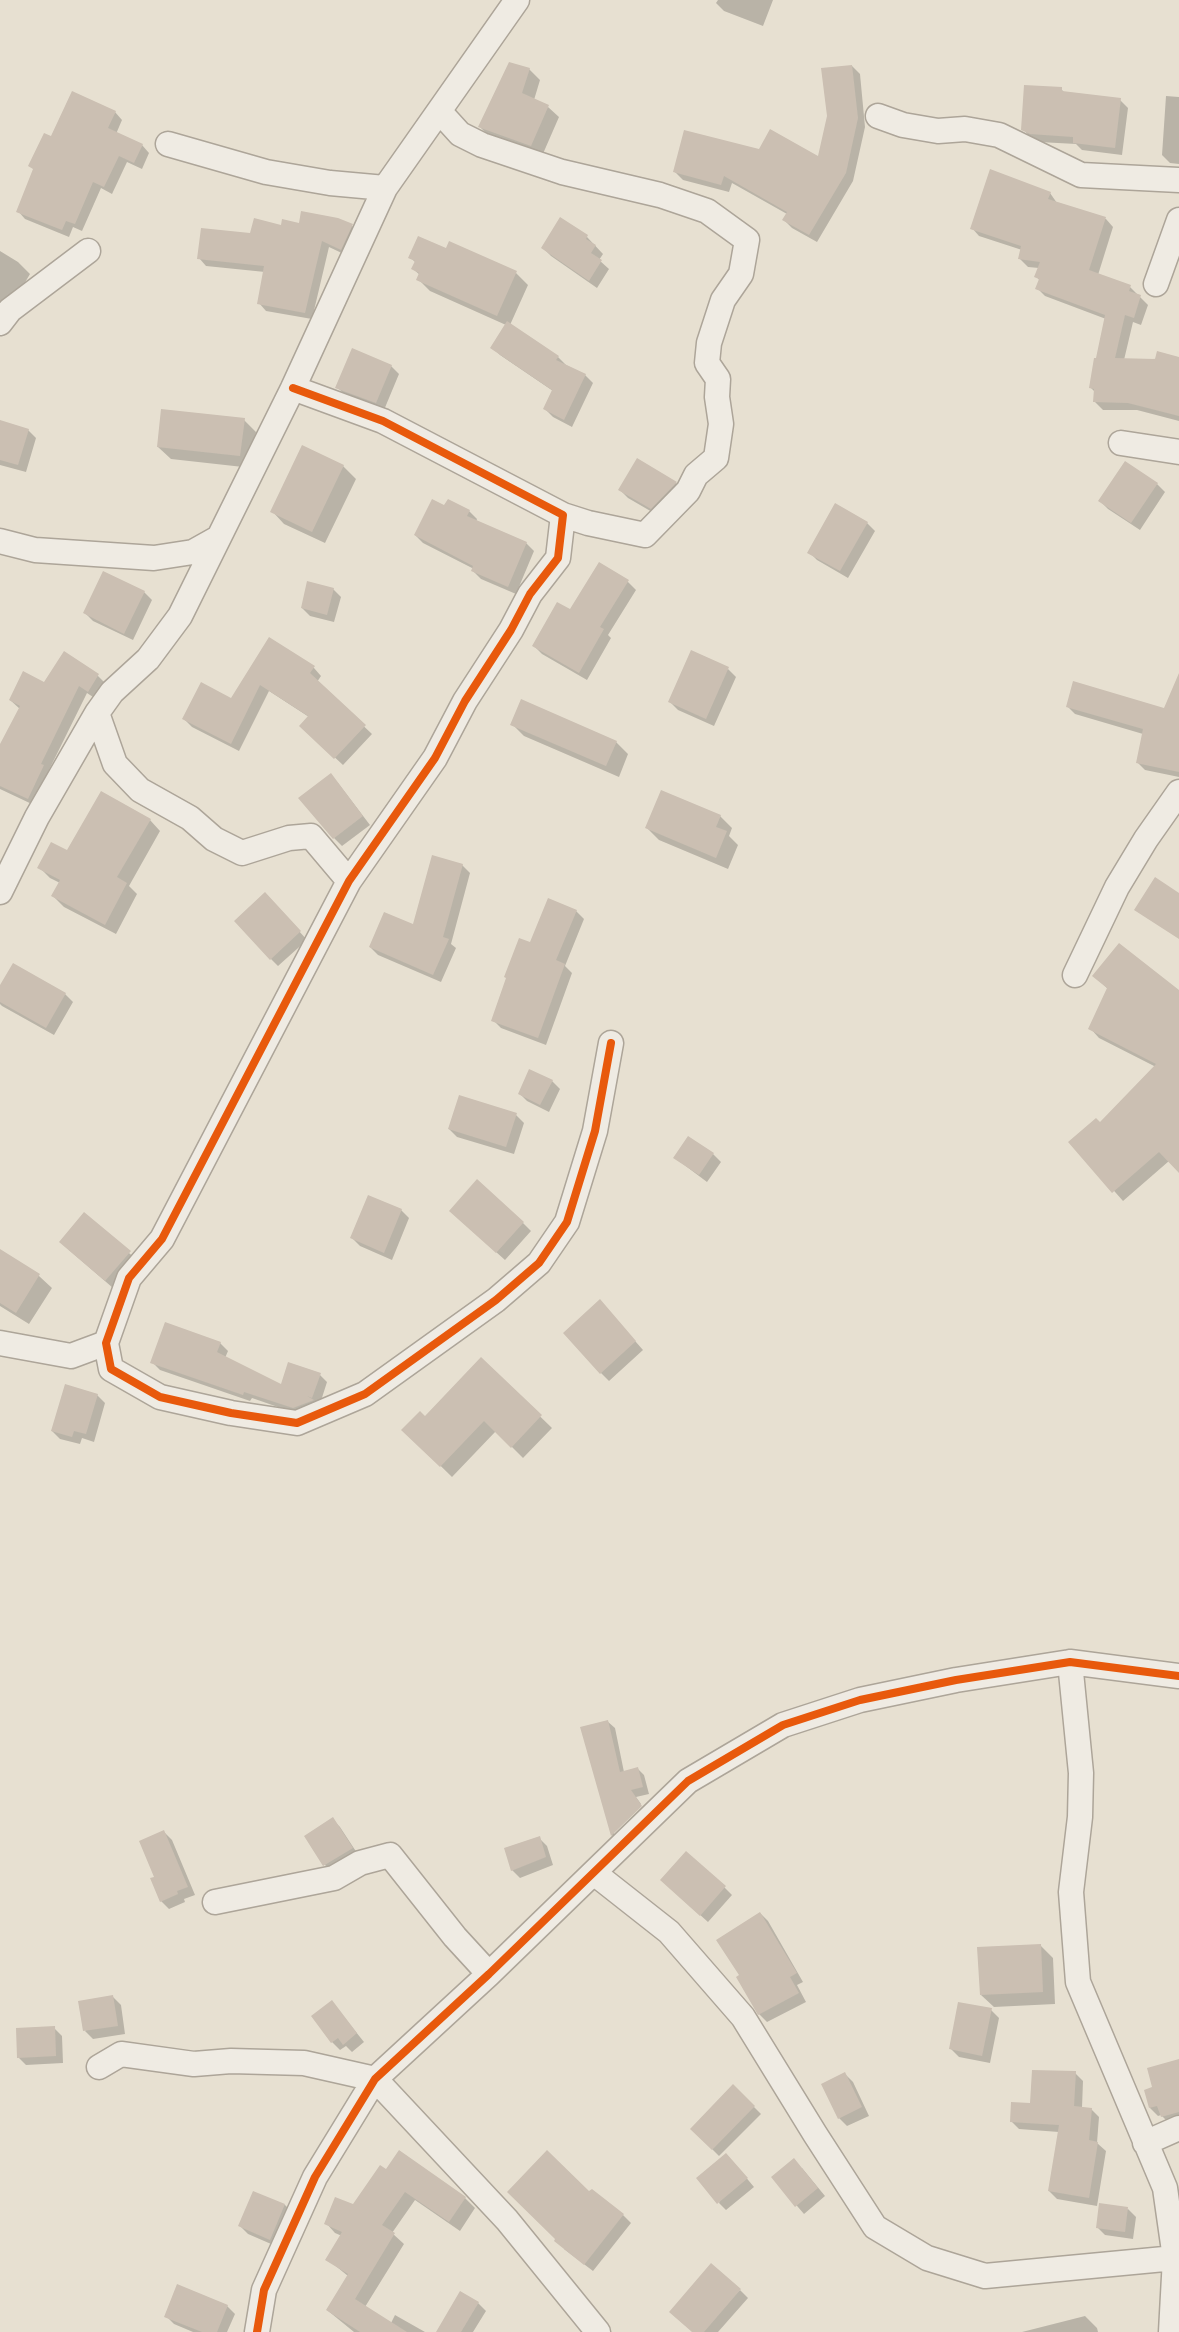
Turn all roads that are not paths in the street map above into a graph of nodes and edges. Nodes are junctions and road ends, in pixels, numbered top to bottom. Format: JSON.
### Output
{"nodes":[{"id":1,"x":517,"y":0,"type":"edge"},
{"id":2,"x":440,"y":112,"type":"junction"},
{"id":3,"x":878,"y":116,"type":"dead end"},
{"id":4,"x":168,"y":144,"type":"dead end"},
{"id":5,"x":1179,"y":180,"type":"edge"},
{"id":6,"x":385,"y":188,"type":"junction"},
{"id":7,"x":1179,"y":220,"type":"edge"},
{"id":8,"x":88,"y":251,"type":"dead end"},
{"id":9,"x":1156,"y":284,"type":"dead end"},
{"id":10,"x":0,"y":323,"type":"edge"},
{"id":11,"x":293,"y":388,"type":"junction"},
{"id":12,"x":1121,"y":443,"type":"dead end"},
{"id":13,"x":1179,"y":452,"type":"edge"},
{"id":14,"x":562,"y":514,"type":"junction"},
{"id":15,"x":218,"y":538,"type":"junction"},
{"id":16,"x":0,"y":541,"type":"edge"},
{"id":17,"x":97,"y":714,"type":"junction"},
{"id":18,"x":1179,"y":792,"type":"edge"},
{"id":19,"x":349,"y":881,"type":"junction"},
{"id":20,"x":0,"y":892,"type":"edge"},
{"id":21,"x":1075,"y":975,"type":"dead end"},
{"id":22,"x":611,"y":1043,"type":"dead end"},
{"id":23,"x":106,"y":1343,"type":"junction"},
{"id":24,"x":0,"y":1344,"type":"edge"},
{"id":25,"x":1070,"y":1662,"type":"junction"},
{"id":26,"x":1179,"y":1676,"type":"edge"},
{"id":27,"x":594,"y":1873,"type":"junction"},
{"id":28,"x":215,"y":1902,"type":"dead end"},
{"id":29,"x":489,"y":1974,"type":"junction"},
{"id":30,"x":99,"y":2067,"type":"dead end"},
{"id":31,"x":375,"y":2079,"type":"junction"},
{"id":32,"x":1179,"y":2128,"type":"edge"},
{"id":33,"x":1145,"y":2143,"type":"junction"},
{"id":34,"x":1175,"y":2258,"type":"junction"},
{"id":35,"x":576,"y":2321,"type":"edge"},
{"id":36,"x":257,"y":2332,"type":"edge"},
{"id":37,"x":598,"y":2332,"type":"edge"},
{"id":38,"x":1171,"y":2332,"type":"edge"}],
"edges":[{"from":1,"to":2,"type":"street"},
{"from":2,"to":6,"type":"street"},
{"from":2,"to":14,"type":"street"},
{"from":3,"to":5,"type":"street"},
{"from":4,"to":6,"type":"street"},
{"from":6,"to":11,"type":"street"},
{"from":7,"to":9,"type":"street"},
{"from":8,"to":10,"type":"street"},
{"from":11,"to":14,"type":"street"},
{"from":11,"to":15,"type":"street"},
{"from":12,"to":13,"type":"street"},
{"from":14,"to":19,"type":"street"},
{"from":15,"to":16,"type":"street"},
{"from":15,"to":17,"type":"street"},
{"from":17,"to":19,"type":"street"},
{"from":17,"to":20,"type":"street"},
{"from":18,"to":21,"type":"street"},
{"from":19,"to":23,"type":"street"},
{"from":22,"to":23,"type":"street"},
{"from":23,"to":24,"type":"street"},
{"from":25,"to":26,"type":"street"},
{"from":25,"to":27,"type":"street"},
{"from":25,"to":33,"type":"street"},
{"from":27,"to":29,"type":"street"},
{"from":27,"to":34,"type":"street"},
{"from":28,"to":29,"type":"street"},
{"from":29,"to":31,"type":"street"},
{"from":30,"to":31,"type":"street"},
{"from":31,"to":35,"type":"street"},
{"from":31,"to":36,"type":"street"},
{"from":32,"to":33,"type":"street"},
{"from":33,"to":34,"type":"street"},
{"from":34,"to":38,"type":"street"},
{"from":35,"to":37,"type":"street"}]}
